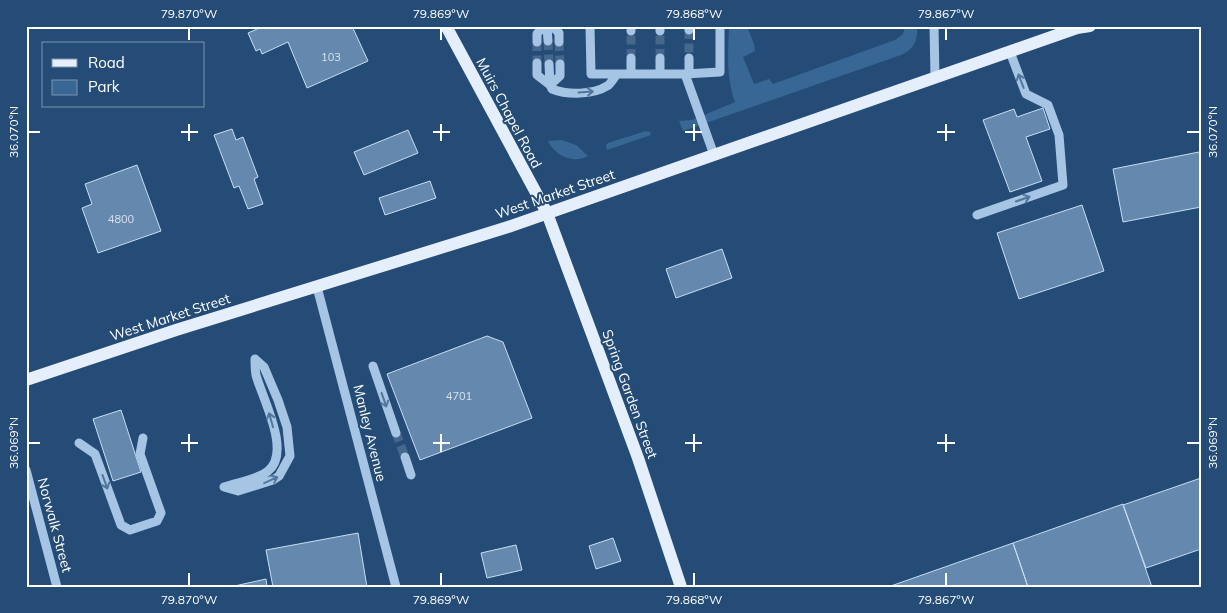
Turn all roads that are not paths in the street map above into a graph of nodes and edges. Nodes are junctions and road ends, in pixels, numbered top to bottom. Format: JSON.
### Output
{"nodes":[{"id":1,"x":446,"y":26,"type":"edge"},
{"id":2,"x":542,"y":26,"type":"edge"},
{"id":3,"x":547,"y":26,"type":"edge"},
{"id":4,"x":552,"y":26,"type":"edge"},
{"id":5,"x":590,"y":26,"type":"edge"},
{"id":6,"x":720,"y":26,"type":"edge"},
{"id":7,"x":934,"y":26,"type":"edge"},
{"id":8,"x":1090,"y":26,"type":"edge"},
{"id":9,"x":548,"y":41,"type":"tunnel mouth"},
{"id":10,"x":536,"y":42,"type":"tunnel mouth"},
{"id":11,"x":559,"y":42,"type":"tunnel mouth"},
{"id":12,"x":1010,"y":52,"type":"junction"},
{"id":13,"x":631,"y":58,"type":"tunnel mouth"},
{"id":14,"x":660,"y":58,"type":"tunnel mouth"},
{"id":15,"x":689,"y":58,"type":"tunnel mouth"},
{"id":16,"x":537,"y":63,"type":"tunnel mouth"},
{"id":17,"x":549,"y":64,"type":"tunnel mouth"},
{"id":18,"x":560,"y":64,"type":"tunnel mouth"},
{"id":19,"x":617,"y":74,"type":"junction"},
{"id":20,"x":631,"y":74,"type":"junction"},
{"id":21,"x":660,"y":74,"type":"junction"},
{"id":22,"x":687,"y":74,"type":"junction"},
{"id":23,"x":936,"y":78,"type":"junction"},
{"id":24,"x":550,"y":85,"type":"junction"},
{"id":25,"x":714,"y":155,"type":"junction"},
{"id":26,"x":547,"y":214,"type":"junction"},
{"id":27,"x":977,"y":215,"type":"dead end"},
{"id":28,"x":317,"y":287,"type":"junction"},
{"id":29,"x":255,"y":360,"type":"joint"},
{"id":30,"x":373,"y":366,"type":"dead end"},
{"id":31,"x":26,"y":380,"type":"edge"},
{"id":32,"x":396,"y":433,"type":"tunnel mouth"},
{"id":33,"x":143,"y":438,"type":"dead end"},
{"id":34,"x":79,"y":443,"type":"dead end"},
{"id":35,"x":405,"y":457,"type":"tunnel mouth"},
{"id":36,"x":26,"y":470,"type":"edge"},
{"id":37,"x":411,"y":475,"type":"dead end"},
{"id":38,"x":57,"y":587,"type":"edge"},
{"id":39,"x":396,"y":587,"type":"edge"},
{"id":40,"x":681,"y":587,"type":"edge"}],
"edges":[{"from":1,"to":26,"type":"main road","name":"Muirs Chapel Road"},
{"from":2,"to":10,"type":"street"},
{"from":3,"to":9,"type":"street"},
{"from":4,"to":11,"type":"street"},
{"from":5,"to":19,"type":"street"},
{"from":6,"to":22,"type":"street"},
{"from":7,"to":23,"type":"street"},
{"from":8,"to":12,"type":"main road","name":"West Market Street"},
{"from":12,"to":23,"type":"main road","name":"West Market Street"},
{"from":27,"to":12,"type":"street","one_way":true},
{"from":13,"to":20,"type":"street"},
{"from":14,"to":21,"type":"street"},
{"from":15,"to":22,"type":"street"},
{"from":16,"to":24,"type":"street"},
{"from":17,"to":24,"type":"street"},
{"from":18,"to":24,"type":"street"},
{"from":19,"to":20,"type":"street"},
{"from":24,"to":19,"type":"street","one_way":true},
{"from":20,"to":21,"type":"street"},
{"from":21,"to":22,"type":"street"},
{"from":22,"to":25,"type":"street"},
{"from":23,"to":25,"type":"main road","name":"West Market Street"},
{"from":25,"to":26,"type":"main road","name":"West Market Street"},
{"from":26,"to":28,"type":"main road","name":"West Market Street"},
{"from":26,"to":40,"type":"main road","name":"Spring Garden Street"},
{"from":28,"to":31,"type":"main road","name":"West Market Street"},
{"from":28,"to":39,"type":"street","name":"Manley Avenue"},
{"from":29,"to":29,"type":"street"},
{"from":30,"to":32,"type":"street","one_way":true},
{"from":34,"to":33,"type":"street","one_way":true},
{"from":35,"to":37,"type":"street"},
{"from":36,"to":38,"type":"street","name":"Norwalk Street"}]}
